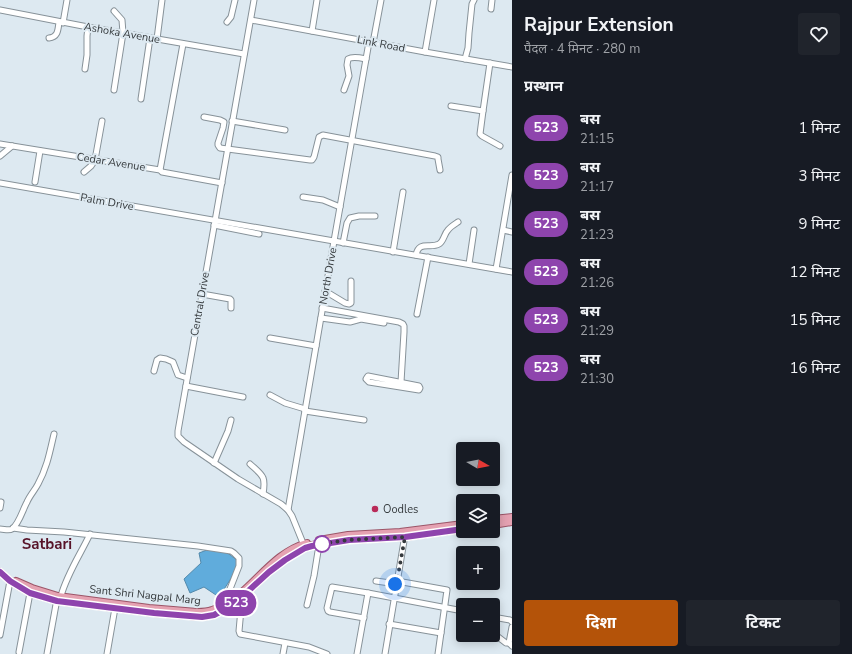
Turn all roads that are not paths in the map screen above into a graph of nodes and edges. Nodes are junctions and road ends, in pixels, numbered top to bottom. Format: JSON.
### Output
{"nodes":[{"id":1,"x":67,"y":0,"type":"edge"},
{"id":2,"x":162,"y":0,"type":"edge"},
{"id":3,"x":235,"y":0,"type":"edge"},
{"id":4,"x":254,"y":0,"type":"edge"},
{"id":5,"x":317,"y":0,"type":"edge"},
{"id":6,"x":381,"y":0,"type":"edge"},
{"id":7,"x":434,"y":0,"type":"edge"},
{"id":8,"x":474,"y":0,"type":"edge"},
{"id":9,"x":492,"y":0,"type":"edge"},
{"id":10,"x":491,"y":8,"type":"dead end"},
{"id":11,"x":0,"y":10,"type":"edge"},
{"id":12,"x":114,"y":11,"type":"dead end"},
{"id":13,"x":251,"y":20,"type":"junction"},
{"id":14,"x":61,"y":22,"type":"junction"},
{"id":15,"x":227,"y":22,"type":"dead end"},
{"id":16,"x":88,"y":27,"type":"junction"},
{"id":17,"x":312,"y":31,"type":"junction"},
{"id":18,"x":123,"y":33,"type":"junction"},
{"id":19,"x":49,"y":38,"type":"dead end"},
{"id":20,"x":150,"y":38,"type":"junction"},
{"id":21,"x":157,"y":39,"type":"junction"},
{"id":22,"x":371,"y":42,"type":"junction"},
{"id":23,"x":183,"y":44,"type":"junction"},
{"id":24,"x":425,"y":52,"type":"junction"},
{"id":25,"x":244,"y":54,"type":"junction"},
{"id":26,"x":366,"y":59,"type":"junction"},
{"id":27,"x":465,"y":59,"type":"junction"},
{"id":28,"x":490,"y":63,"type":"junction"},
{"id":29,"x":512,"y":67,"type":"edge"},
{"id":30,"x":85,"y":69,"type":"dead end"},
{"id":31,"x":114,"y":90,"type":"dead end"},
{"id":32,"x":344,"y":90,"type":"dead end"},
{"id":33,"x":141,"y":99,"type":"dead end"},
{"id":34,"x":451,"y":106,"type":"dead end"},
{"id":35,"x":483,"y":111,"type":"junction"},
{"id":36,"x":204,"y":117,"type":"dead end"},
{"id":37,"x":102,"y":121,"type":"dead end"},
{"id":38,"x":232,"y":121,"type":"junction"},
{"id":39,"x":285,"y":130,"type":"dead end"},
{"id":40,"x":352,"y":141,"type":"junction"},
{"id":41,"x":0,"y":144,"type":"edge"},
{"id":42,"x":12,"y":146,"type":"junction"},
{"id":43,"x":500,"y":146,"type":"dead end"},
{"id":44,"x":228,"y":150,"type":"junction"},
{"id":45,"x":40,"y":151,"type":"junction"},
{"id":46,"x":0,"y":156,"type":"edge"},
{"id":47,"x":95,"y":160,"type":"junction"},
{"id":48,"x":160,"y":170,"type":"junction"},
{"id":49,"x":440,"y":170,"type":"dead end"},
{"id":50,"x":84,"y":172,"type":"dead end"},
{"id":51,"x":512,"y":175,"type":"edge"},
{"id":52,"x":35,"y":182,"type":"dead end"},
{"id":53,"x":0,"y":183,"type":"edge"},
{"id":54,"x":222,"y":183,"type":"junction"},
{"id":55,"x":511,"y":188,"type":"edge"},
{"id":56,"x":404,"y":192,"type":"dead end"},
{"id":57,"x":303,"y":197,"type":"dead end"},
{"id":58,"x":340,"y":207,"type":"junction"},
{"id":59,"x":509,"y":209,"type":"edge"},
{"id":60,"x":375,"y":216,"type":"dead end"},
{"id":61,"x":458,"y":222,"type":"dead end"},
{"id":62,"x":214,"y":223,"type":"junction"},
{"id":63,"x":474,"y":230,"type":"dead end"},
{"id":64,"x":503,"y":230,"type":"junction"},
{"id":65,"x":512,"y":232,"type":"edge"},
{"id":66,"x":259,"y":234,"type":"dead end"},
{"id":67,"x":334,"y":241,"type":"junction"},
{"id":68,"x":343,"y":243,"type":"junction"},
{"id":69,"x":393,"y":252,"type":"junction"},
{"id":70,"x":416,"y":255,"type":"junction"},
{"id":71,"x":428,"y":258,"type":"junction"},
{"id":72,"x":469,"y":264,"type":"junction"},
{"id":73,"x":496,"y":269,"type":"junction"},
{"id":74,"x":512,"y":272,"type":"edge"},
{"id":75,"x":351,"y":281,"type":"dead end"},
{"id":76,"x":325,"y":291,"type":"junction"},
{"id":77,"x":202,"y":294,"type":"junction"},
{"id":78,"x":231,"y":308,"type":"dead end"},
{"id":79,"x":322,"y":308,"type":"junction"},
{"id":80,"x":416,"y":314,"type":"dead end"},
{"id":81,"x":321,"y":318,"type":"junction"},
{"id":82,"x":384,"y":323,"type":"dead end"},
{"id":83,"x":270,"y":338,"type":"dead end"},
{"id":84,"x":316,"y":346,"type":"junction"},
{"id":85,"x":154,"y":371,"type":"dead end"},
{"id":86,"x":187,"y":378,"type":"junction"},
{"id":87,"x":401,"y":382,"type":"junction"},
{"id":88,"x":186,"y":386,"type":"junction"},
{"id":89,"x":270,"y":395,"type":"dead end"},
{"id":90,"x":243,"y":397,"type":"dead end"},
{"id":91,"x":305,"y":410,"type":"junction"},
{"id":92,"x":231,"y":420,"type":"dead end"},
{"id":93,"x":364,"y":420,"type":"dead end"},
{"id":94,"x":54,"y":434,"type":"dead end"},
{"id":95,"x":214,"y":462,"type":"junction"},
{"id":96,"x":250,"y":464,"type":"dead end"},
{"id":97,"x":263,"y":494,"type":"junction"},
{"id":98,"x":1,"y":502,"type":"edge"},
{"id":99,"x":0,"y":508,"type":"edge"},
{"id":100,"x":288,"y":510,"type":"junction"},
{"id":101,"x":512,"y":517,"type":"edge"},
{"id":102,"x":500,"y":518,"type":"edge"},
{"id":103,"x":512,"y":522,"type":"edge"},
{"id":104,"x":500,"y":524,"type":"edge"},
{"id":105,"x":456,"y":525,"type":"edge"},
{"id":106,"x":13,"y":528,"type":"junction"},
{"id":107,"x":0,"y":529,"type":"edge"},
{"id":108,"x":456,"y":530,"type":"edge"},
{"id":109,"x":90,"y":534,"type":"junction"},
{"id":110,"x":405,"y":534,"type":"junction"},
{"id":111,"x":319,"y":544,"type":"junction"},
{"id":112,"x":304,"y":546,"type":"junction"},
{"id":113,"x":0,"y":567,"type":"edge"},
{"id":114,"x":0,"y":572,"type":"edge"},
{"id":115,"x":10,"y":581,"type":"junction"},
{"id":116,"x":376,"y":581,"type":"dead end"},
{"id":117,"x":397,"y":583,"type":"junction"},
{"id":118,"x":30,"y":593,"type":"junction"},
{"id":119,"x":368,"y":594,"type":"junction"},
{"id":120,"x":59,"y":597,"type":"junction"},
{"id":121,"x":242,"y":598,"type":"junction"},
{"id":122,"x":394,"y":599,"type":"junction"},
{"id":123,"x":232,"y":603,"type":"junction"},
{"id":124,"x":307,"y":605,"type":"dead end"},
{"id":125,"x":115,"y":608,"type":"junction"},
{"id":126,"x":445,"y":608,"type":"junction"},
{"id":127,"x":456,"y":610,"type":"edge"},
{"id":128,"x":364,"y":618,"type":"junction"},
{"id":129,"x":500,"y":618,"type":"edge"},
{"id":130,"x":512,"y":622,"type":"edge"},
{"id":131,"x":389,"y":624,"type":"junction"},
{"id":132,"x":512,"y":627,"type":"edge"},
{"id":133,"x":441,"y":634,"type":"junction"},
{"id":134,"x":0,"y":635,"type":"edge"},
{"id":135,"x":500,"y":638,"type":"edge"},
{"id":136,"x":285,"y":643,"type":"junction"},
{"id":137,"x":510,"y":644,"type":"edge"},
{"id":138,"x":19,"y":652,"type":"dead end"},
{"id":139,"x":47,"y":654,"type":"edge"},
{"id":140,"x":107,"y":654,"type":"edge"},
{"id":141,"x":283,"y":654,"type":"edge"},
{"id":142,"x":327,"y":654,"type":"edge"},
{"id":143,"x":357,"y":654,"type":"edge"},
{"id":144,"x":385,"y":654,"type":"edge"},
{"id":145,"x":438,"y":654,"type":"edge"}],
"edges":[{"from":1,"to":14,"type":"street"},
{"from":2,"to":21,"type":"street"},
{"from":3,"to":15,"type":"street"},
{"from":4,"to":13,"type":"street","name":"Central Drive"},
{"from":5,"to":17,"type":"street"},
{"from":6,"to":22,"type":"street","name":"North Drive"},
{"from":7,"to":24,"type":"street"},
{"from":8,"to":27,"type":"street"},
{"from":9,"to":10,"type":"street"},
{"from":11,"to":14,"type":"street","name":"Ashoka Avenue"},
{"from":12,"to":18,"type":"street"},
{"from":13,"to":17,"type":"street","name":"Link Road"},
{"from":13,"to":25,"type":"street","name":"Central Drive"},
{"from":14,"to":16,"type":"street","name":"Ashoka Avenue"},
{"from":14,"to":19,"type":"street"},
{"from":16,"to":18,"type":"street","name":"Ashoka Avenue"},
{"from":16,"to":30,"type":"street"},
{"from":17,"to":22,"type":"street","name":"Link Road"},
{"from":18,"to":20,"type":"street","name":"Ashoka Avenue"},
{"from":18,"to":31,"type":"street"},
{"from":20,"to":21,"type":"street","name":"Ashoka Avenue"},
{"from":20,"to":33,"type":"street"},
{"from":21,"to":23,"type":"street","name":"Ashoka Avenue"},
{"from":22,"to":24,"type":"street","name":"Link Road"},
{"from":22,"to":26,"type":"street","name":"North Drive"},
{"from":23,"to":25,"type":"street","name":"Ashoka Avenue"},
{"from":23,"to":48,"type":"street"},
{"from":24,"to":27,"type":"street","name":"Link Road"},
{"from":25,"to":38,"type":"street","name":"Central Drive"},
{"from":26,"to":32,"type":"street"},
{"from":26,"to":40,"type":"street","name":"North Drive"},
{"from":27,"to":28,"type":"street","name":"Link Road"},
{"from":28,"to":29,"type":"street","name":"Link Road"},
{"from":28,"to":35,"type":"street"},
{"from":34,"to":35,"type":"street"},
{"from":35,"to":43,"type":"street"},
{"from":36,"to":44,"type":"street"},
{"from":37,"to":47,"type":"street"},
{"from":38,"to":39,"type":"street"},
{"from":38,"to":44,"type":"street","name":"Central Drive"},
{"from":40,"to":44,"type":"street"},
{"from":40,"to":49,"type":"street"},
{"from":40,"to":58,"type":"street","name":"North Drive"},
{"from":41,"to":42,"type":"street","name":"Cedar Avenue"},
{"from":42,"to":45,"type":"street","name":"Cedar Avenue"},
{"from":42,"to":46,"type":"street"},
{"from":44,"to":54,"type":"street","name":"Central Drive"},
{"from":45,"to":47,"type":"street","name":"Cedar Avenue"},
{"from":45,"to":52,"type":"street"},
{"from":47,"to":48,"type":"street","name":"Cedar Avenue"},
{"from":47,"to":50,"type":"street"},
{"from":48,"to":54,"type":"street","name":"Cedar Avenue"},
{"from":51,"to":55,"type":"street"},
{"from":53,"to":62,"type":"street","name":"Palm Drive"},
{"from":54,"to":62,"type":"street","name":"Central Drive"},
{"from":55,"to":59,"type":"street"},
{"from":56,"to":69,"type":"street"},
{"from":57,"to":58,"type":"street"},
{"from":58,"to":67,"type":"street","name":"North Drive"},
{"from":59,"to":64,"type":"street"},
{"from":60,"to":68,"type":"street"},
{"from":61,"to":70,"type":"street"},
{"from":62,"to":66,"type":"street"},
{"from":62,"to":67,"type":"street"},
{"from":62,"to":77,"type":"street","name":"Central Drive"},
{"from":63,"to":72,"type":"street"},
{"from":64,"to":65,"type":"street"},
{"from":64,"to":73,"type":"street"},
{"from":67,"to":68,"type":"street"},
{"from":67,"to":76,"type":"street","name":"North Drive"},
{"from":68,"to":69,"type":"street"},
{"from":69,"to":70,"type":"street"},
{"from":70,"to":71,"type":"street"},
{"from":71,"to":72,"type":"street"},
{"from":71,"to":80,"type":"street"},
{"from":72,"to":73,"type":"street"},
{"from":73,"to":74,"type":"street"},
{"from":75,"to":76,"type":"street"},
{"from":76,"to":79,"type":"street","name":"North Drive"},
{"from":77,"to":78,"type":"street"},
{"from":77,"to":86,"type":"street","name":"Central Drive"},
{"from":79,"to":81,"type":"street","name":"North Drive"},
{"from":79,"to":87,"type":"street"},
{"from":81,"to":82,"type":"street"},
{"from":81,"to":84,"type":"street","name":"North Drive"},
{"from":83,"to":84,"type":"street"},
{"from":84,"to":91,"type":"street","name":"North Drive"},
{"from":85,"to":86,"type":"street"},
{"from":86,"to":88,"type":"street","name":"Central Drive"},
{"from":87,"to":87,"type":"street"},
{"from":88,"to":90,"type":"street"},
{"from":88,"to":95,"type":"street","name":"Central Drive"},
{"from":89,"to":91,"type":"street"},
{"from":91,"to":93,"type":"street"},
{"from":91,"to":100,"type":"street","name":"North Drive"},
{"from":92,"to":95,"type":"street"},
{"from":94,"to":106,"type":"street"},
{"from":95,"to":97,"type":"street","name":"Central Drive"},
{"from":96,"to":97,"type":"street"},
{"from":97,"to":100,"type":"street","name":"Central Drive"},
{"from":98,"to":99,"type":"street"},
{"from":100,"to":112,"type":"street","name":"Central Drive"},
{"from":101,"to":102,"type":"main road"},
{"from":103,"to":104,"type":"main road"},
{"from":105,"to":110,"type":"main road","name":"Sant Shri Nagpal Marg"},
{"from":106,"to":107,"type":"street"},
{"from":106,"to":109,"type":"street"},
{"from":108,"to":110,"type":"main road","name":"Sant Shri Nagpal Marg"},
{"from":109,"to":120,"type":"street"},
{"from":109,"to":123,"type":"street"},
{"from":110,"to":111,"type":"main road","name":"Sant Shri Nagpal Marg"},
{"from":110,"to":112,"type":"main road","name":"Sant Shri Nagpal Marg"},
{"from":110,"to":117,"type":"street"},
{"from":111,"to":112,"type":"main road","name":"Sant Shri Nagpal Marg"},
{"from":111,"to":124,"type":"street"},
{"from":112,"to":121,"type":"main road","name":"Sant Shri Nagpal Marg"},
{"from":112,"to":123,"type":"main road","name":"Sant Shri Nagpal Marg"},
{"from":113,"to":120,"type":"main road","name":"Sant Shri Nagpal Marg"},
{"from":114,"to":115,"type":"main road","name":"Sant Shri Nagpal Marg"},
{"from":115,"to":118,"type":"main road","name":"Sant Shri Nagpal Marg"},
{"from":115,"to":134,"type":"street"},
{"from":116,"to":117,"type":"street"},
{"from":117,"to":122,"type":"street"},
{"from":117,"to":126,"type":"street"},
{"from":118,"to":120,"type":"main road","name":"Sant Shri Nagpal Marg"},
{"from":118,"to":138,"type":"street"},
{"from":119,"to":122,"type":"street"},
{"from":119,"to":128,"type":"street"},
{"from":119,"to":128,"type":"street"},
{"from":120,"to":123,"type":"main road","name":"Sant Shri Nagpal Marg"},
{"from":120,"to":125,"type":"main road","name":"Sant Shri Nagpal Marg"},
{"from":120,"to":139,"type":"street"},
{"from":121,"to":123,"type":"main road","name":"Sant Shri Nagpal Marg"},
{"from":121,"to":136,"type":"street"},
{"from":122,"to":126,"type":"street"},
{"from":122,"to":131,"type":"street"},
{"from":123,"to":125,"type":"main road","name":"Sant Shri Nagpal Marg"},
{"from":125,"to":140,"type":"street"},
{"from":126,"to":127,"type":"street"},
{"from":126,"to":133,"type":"street"},
{"from":128,"to":143,"type":"street"},
{"from":129,"to":130,"type":"street"},
{"from":131,"to":133,"type":"street"},
{"from":131,"to":144,"type":"street"},
{"from":132,"to":137,"type":"street"},
{"from":133,"to":145,"type":"street"},
{"from":135,"to":137,"type":"street"},
{"from":136,"to":141,"type":"street"},
{"from":136,"to":142,"type":"street"}]}
